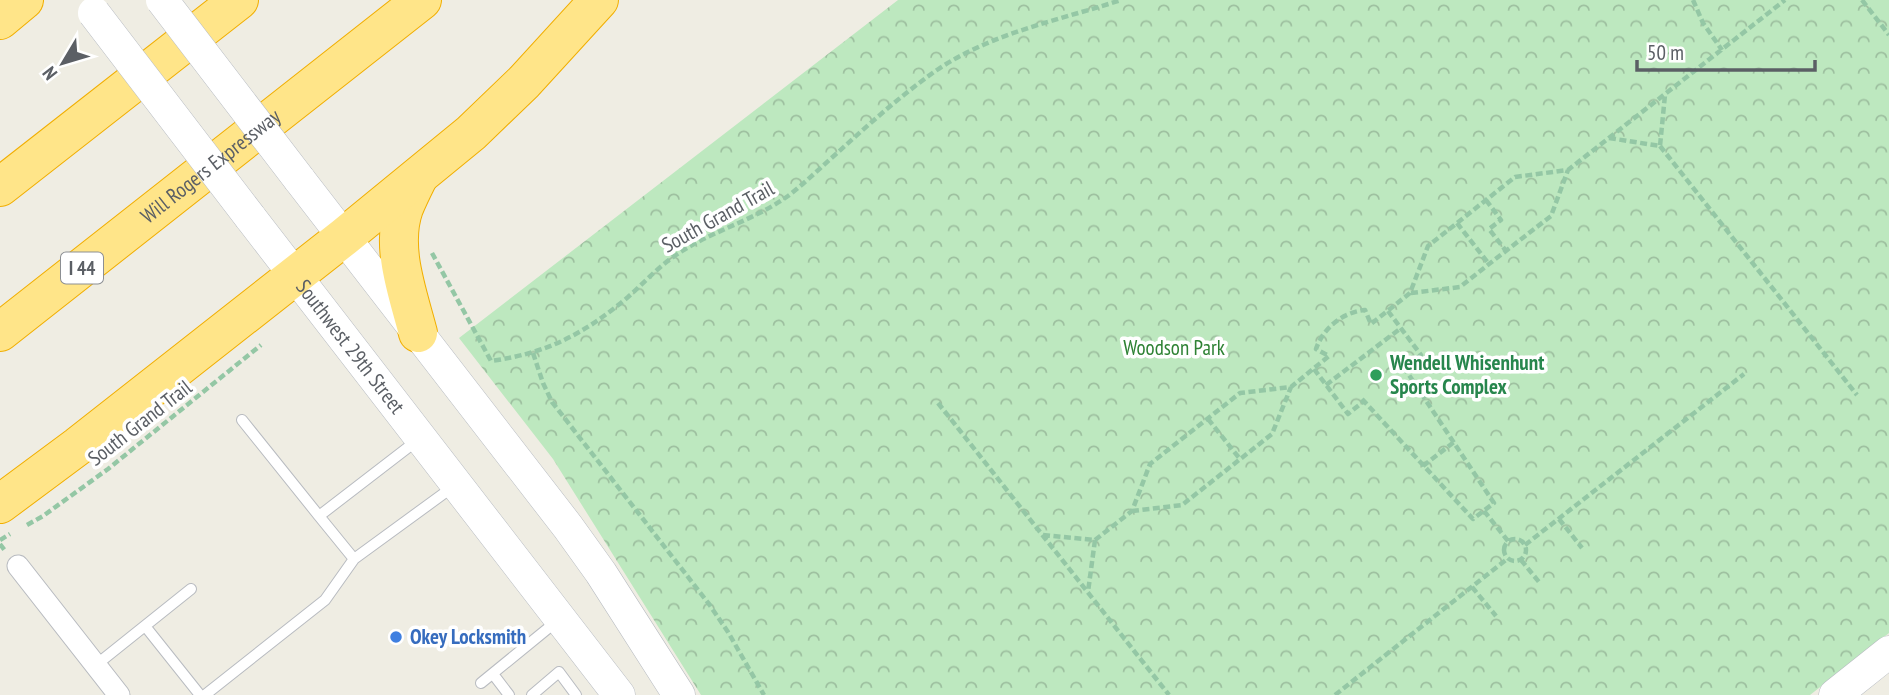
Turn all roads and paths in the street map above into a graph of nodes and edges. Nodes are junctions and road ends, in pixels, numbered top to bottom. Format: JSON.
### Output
{"nodes":[{"id":1,"x":6,"y":0,"type":"edge"},
{"id":2,"x":24,"y":0,"type":"edge"},
{"id":3,"x":162,"y":0,"type":"edge"},
{"id":4,"x":239,"y":0,"type":"edge"},
{"id":5,"x":422,"y":0,"type":"edge"},
{"id":6,"x":599,"y":0,"type":"edge"},
{"id":7,"x":1121,"y":0,"type":"edge"},
{"id":8,"x":1693,"y":0,"type":"edge"},
{"id":9,"x":1785,"y":0,"type":"edge"},
{"id":10,"x":1862,"y":0,"type":"edge"},
{"id":11,"x":89,"y":7,"type":"edge"},
{"id":12,"x":0,"y":11,"type":"edge"},
{"id":13,"x":0,"y":20,"type":"edge"},
{"id":14,"x":1889,"y":24,"type":"edge"},
{"id":15,"x":1884,"y":28,"type":"junction"},
{"id":16,"x":1889,"y":35,"type":"edge"},
{"id":17,"x":1722,"y":50,"type":"junction"},
{"id":18,"x":1665,"y":94,"type":"junction"},
{"id":19,"x":1608,"y":138,"type":"junction"},
{"id":20,"x":1660,"y":146,"type":"junction"},
{"id":21,"x":1568,"y":170,"type":"junction"},
{"id":22,"x":419,"y":176,"type":"junction"},
{"id":23,"x":0,"y":187,"type":"edge"},
{"id":24,"x":1486,"y":200,"type":"junction"},
{"id":25,"x":1457,"y":223,"type":"junction"},
{"id":26,"x":344,"y":237,"type":"junction"},
{"id":27,"x":428,"y":247,"type":"dead end"},
{"id":28,"x":1506,"y":251,"type":"junction"},
{"id":29,"x":1489,"y":264,"type":"junction"},
{"id":30,"x":295,"y":275,"type":"junction"},
{"id":31,"x":1411,"y":293,"type":"junction"},
{"id":32,"x":1388,"y":311,"type":"junction"},
{"id":33,"x":1401,"y":328,"type":"junction"},
{"id":34,"x":0,"y":332,"type":"edge"},
{"id":35,"x":418,"y":333,"type":"junction"},
{"id":36,"x":263,"y":342,"type":"dead end"},
{"id":37,"x":533,"y":353,"type":"junction"},
{"id":38,"x":1314,"y":369,"type":"junction"},
{"id":39,"x":1744,"y":374,"type":"dead end"},
{"id":40,"x":1326,"y":385,"type":"junction"},
{"id":41,"x":1291,"y":387,"type":"junction"},
{"id":42,"x":1857,"y":395,"type":"dead end"},
{"id":43,"x":938,"y":403,"type":"dead end"},
{"id":44,"x":1208,"y":419,"type":"junction"},
{"id":45,"x":242,"y":420,"type":"dead end"},
{"id":46,"x":421,"y":438,"type":"junction"},
{"id":47,"x":1454,"y":442,"type":"junction"},
{"id":48,"x":1240,"y":459,"type":"junction"},
{"id":49,"x":1423,"y":466,"type":"junction"},
{"id":50,"x":457,"y":484,"type":"junction"},
{"id":51,"x":0,"y":504,"type":"edge"},
{"id":52,"x":1132,"y":511,"type":"junction"},
{"id":53,"x":1484,"y":511,"type":"junction"},
{"id":54,"x":319,"y":516,"type":"junction"},
{"id":55,"x":1559,"y":519,"type":"junction"},
{"id":56,"x":1043,"y":535,"type":"junction"},
{"id":57,"x":0,"y":540,"type":"edge"},
{"id":58,"x":1095,"y":540,"type":"junction"},
{"id":59,"x":1508,"y":541,"type":"junction"},
{"id":60,"x":1525,"y":545,"type":"junction"},
{"id":61,"x":1582,"y":548,"type":"dead end"},
{"id":62,"x":354,"y":559,"type":"junction"},
{"id":63,"x":1507,"y":559,"type":"junction"},
{"id":64,"x":1521,"y":560,"type":"junction"},
{"id":65,"x":18,"y":566,"type":"dead end"},
{"id":66,"x":1539,"y":582,"type":"dead end"},
{"id":67,"x":1472,"y":587,"type":"junction"},
{"id":68,"x":191,"y":589,"type":"dead end"},
{"id":69,"x":1088,"y":593,"type":"junction"},
{"id":70,"x":1496,"y":616,"type":"dead end"},
{"id":71,"x":560,"y":619,"type":"junction"},
{"id":72,"x":145,"y":626,"type":"junction"},
{"id":73,"x":1889,"y":652,"type":"edge"},
{"id":74,"x":96,"y":666,"type":"junction"},
{"id":75,"x":493,"y":674,"type":"junction"},
{"id":76,"x":481,"y":683,"type":"dead end"},
{"id":77,"x":119,"y":695,"type":"edge"},
{"id":78,"x":202,"y":695,"type":"edge"},
{"id":79,"x":509,"y":695,"type":"edge"},
{"id":80,"x":532,"y":695,"type":"edge"},
{"id":81,"x":576,"y":695,"type":"edge"},
{"id":82,"x":619,"y":695,"type":"edge"},
{"id":83,"x":679,"y":695,"type":"edge"},
{"id":84,"x":764,"y":695,"type":"edge"},
{"id":85,"x":1169,"y":695,"type":"edge"},
{"id":86,"x":1335,"y":695,"type":"edge"},
{"id":87,"x":1835,"y":695,"type":"edge"}],
"edges":[{"from":1,"to":12,"type":"highway"},
{"from":2,"to":13,"type":"highway"},
{"from":3,"to":26,"type":"main road","bridge":true},
{"from":4,"to":23,"type":"highway"},
{"from":5,"to":34,"type":"highway","name":"Will Rogers Expressway","number":"I 44"},
{"from":6,"to":22,"type":"highway"},
{"from":7,"to":37,"type":"path","name":"South Grand Trail"},
{"from":8,"to":17,"type":"path"},
{"from":9,"to":17,"type":"path"},
{"from":10,"to":15,"type":"path"},
{"from":11,"to":30,"type":"main road","name":"Southwest 29th Street","bridge":true},
{"from":14,"to":15,"type":"path"},
{"from":15,"to":16,"type":"path"},
{"from":17,"to":18,"type":"path"},
{"from":18,"to":19,"type":"path"},
{"from":18,"to":20,"type":"path"},
{"from":19,"to":20,"type":"path"},
{"from":19,"to":21,"type":"path"},
{"from":20,"to":42,"type":"path"},
{"from":21,"to":24,"type":"path"},
{"from":21,"to":28,"type":"path"},
{"from":22,"to":26,"type":"highway"},
{"from":22,"to":35,"type":"highway"},
{"from":24,"to":25,"type":"path"},
{"from":24,"to":28,"type":"path"},
{"from":25,"to":29,"type":"path"},
{"from":25,"to":31,"type":"path"},
{"from":26,"to":30,"type":"highway"},
{"from":26,"to":35,"type":"main road"},
{"from":27,"to":37,"type":"path","name":"South Grand Trail"},
{"from":28,"to":29,"type":"path"},
{"from":29,"to":31,"type":"path"},
{"from":30,"to":46,"type":"main road","name":"Southwest 29th Street"},
{"from":30,"to":51,"type":"highway"},
{"from":31,"to":32,"type":"path"},
{"from":32,"to":33,"type":"path"},
{"from":32,"to":38,"type":"path"},
{"from":33,"to":40,"type":"path"},
{"from":33,"to":47,"type":"path"},
{"from":35,"to":83,"type":"main road"},
{"from":36,"to":57,"type":"path","name":"South Grand Trail"},
{"from":37,"to":84,"type":"path"},
{"from":38,"to":40,"type":"path"},
{"from":38,"to":41,"type":"path"},
{"from":39,"to":55,"type":"path"},
{"from":40,"to":49,"type":"path"},
{"from":41,"to":44,"type":"path"},
{"from":41,"to":48,"type":"path"},
{"from":43,"to":56,"type":"path"},
{"from":44,"to":48,"type":"path"},
{"from":44,"to":52,"type":"path"},
{"from":45,"to":54,"type":"lane"},
{"from":46,"to":50,"type":"main road","name":"Southwest 29th Street"},
{"from":46,"to":54,"type":"lane"},
{"from":47,"to":49,"type":"path"},
{"from":47,"to":53,"type":"path"},
{"from":48,"to":52,"type":"path"},
{"from":49,"to":53,"type":"path"},
{"from":50,"to":62,"type":"lane"},
{"from":50,"to":71,"type":"main road","name":"Southwest 29th Street"},
{"from":52,"to":58,"type":"path"},
{"from":53,"to":59,"type":"path"},
{"from":54,"to":62,"type":"lane"},
{"from":55,"to":60,"type":"path"},
{"from":55,"to":61,"type":"path"},
{"from":56,"to":58,"type":"path"},
{"from":56,"to":69,"type":"path"},
{"from":58,"to":69,"type":"path"},
{"from":59,"to":60,"type":"path"},
{"from":59,"to":63,"type":"path"},
{"from":60,"to":64,"type":"path"},
{"from":62,"to":78,"type":"lane"},
{"from":63,"to":64,"type":"path"},
{"from":63,"to":67,"type":"path"},
{"from":64,"to":66,"type":"path"},
{"from":65,"to":74,"type":"street"},
{"from":67,"to":70,"type":"path"},
{"from":67,"to":86,"type":"path"},
{"from":68,"to":72,"type":"lane"},
{"from":69,"to":85,"type":"path"},
{"from":71,"to":75,"type":"lane"},
{"from":71,"to":82,"type":"main road","name":"Southwest 29th Street"},
{"from":72,"to":74,"type":"lane"},
{"from":72,"to":78,"type":"lane"},
{"from":73,"to":87,"type":"main road"},
{"from":74,"to":77,"type":"street"},
{"from":75,"to":76,"type":"lane"},
{"from":75,"to":79,"type":"lane"},
{"from":80,"to":81,"type":"lane"}]}
